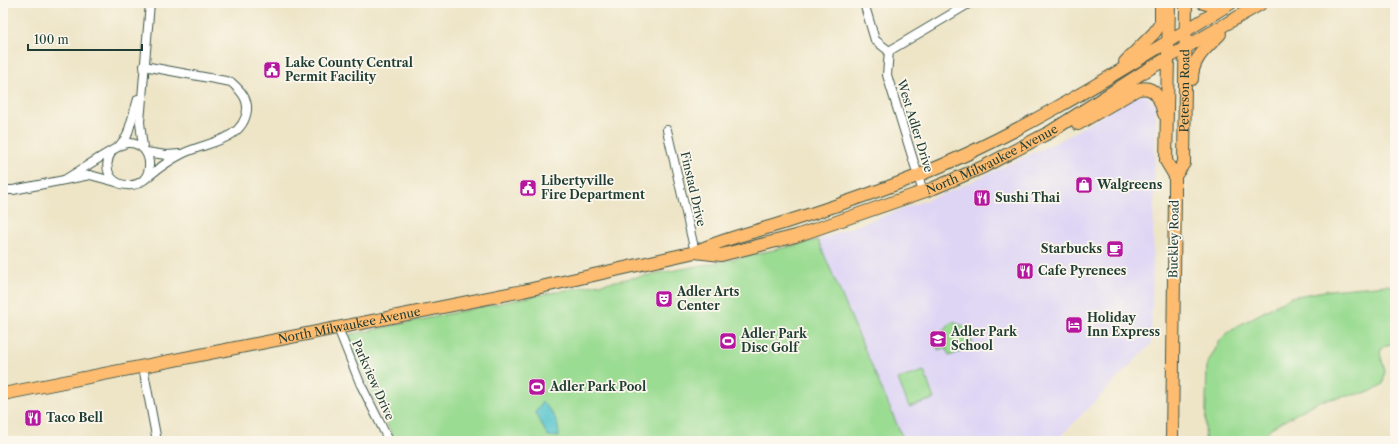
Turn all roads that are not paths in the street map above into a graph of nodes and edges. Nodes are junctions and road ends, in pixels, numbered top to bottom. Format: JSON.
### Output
{"nodes":[{"id":1,"x":150,"y":3,"type":"edge"},
{"id":2,"x":864,"y":3,"type":"edge"},
{"id":3,"x":970,"y":3,"type":"edge"},
{"id":4,"x":1161,"y":3,"type":"edge"},
{"id":5,"x":1169,"y":3,"type":"edge"},
{"id":6,"x":1186,"y":3,"type":"edge"},
{"id":7,"x":1203,"y":3,"type":"edge"},
{"id":8,"x":1262,"y":3,"type":"edge"},
{"id":9,"x":1230,"y":4,"type":"edge"},
{"id":10,"x":1231,"y":22,"type":"junction"},
{"id":11,"x":1186,"y":30,"type":"junction"},
{"id":12,"x":1169,"y":40,"type":"junction"},
{"id":13,"x":1186,"y":49,"type":"junction"},
{"id":14,"x":889,"y":51,"type":"junction"},
{"id":15,"x":1168,"y":58,"type":"junction"},
{"id":16,"x":144,"y":66,"type":"junction"},
{"id":17,"x":1124,"y":68,"type":"junction"},
{"id":18,"x":143,"y":81,"type":"junction"},
{"id":19,"x":667,"y":130,"type":"dead end"},
{"id":20,"x":1167,"y":131,"type":"junction"},
{"id":21,"x":1050,"y":132,"type":"junction"},
{"id":22,"x":1185,"y":136,"type":"junction"},
{"id":23,"x":120,"y":145,"type":"junction"},
{"id":24,"x":144,"y":150,"type":"junction"},
{"id":25,"x":112,"y":151,"type":"junction"},
{"id":26,"x":183,"y":153,"type":"junction"},
{"id":27,"x":918,"y":176,"type":"junction"},
{"id":28,"x":1175,"y":176,"type":"junction"},
{"id":29,"x":64,"y":180,"type":"junction"},
{"id":30,"x":144,"y":180,"type":"junction"},
{"id":31,"x":117,"y":182,"type":"junction"},
{"id":32,"x":3,"y":190,"type":"edge"},
{"id":33,"x":923,"y":192,"type":"junction"},
{"id":34,"x":695,"y":252,"type":"junction"},
{"id":35,"x":338,"y":328,"type":"junction"},
{"id":36,"x":143,"y":367,"type":"junction"},
{"id":37,"x":3,"y":394,"type":"edge"},
{"id":38,"x":157,"y":441,"type":"edge"},
{"id":39,"x":389,"y":441,"type":"edge"},
{"id":40,"x":1172,"y":441,"type":"edge"}],
"edges":[{"from":1,"to":16,"type":"street"},
{"from":2,"to":14,"type":"street"},
{"from":3,"to":14,"type":"street"},
{"from":4,"to":17,"type":"main road"},
{"from":5,"to":12,"type":"main road","name":"Peterson Road"},
{"from":6,"to":11,"type":"main road","name":"Peterson Road"},
{"from":7,"to":9,"type":"main road"},
{"from":8,"to":10,"type":"main road","name":"North Milwaukee Avenue"},
{"from":9,"to":11,"type":"main road","name":"North Milwaukee Avenue"},
{"from":10,"to":13,"type":"main road","name":"North Milwaukee Avenue"},
{"from":10,"to":22,"type":"main road"},
{"from":11,"to":12,"type":"main road","name":"North Milwaukee Avenue"},
{"from":11,"to":13,"type":"main road","name":"Peterson Road"},
{"from":12,"to":15,"type":"main road","name":"Buckley Road"},
{"from":12,"to":17,"type":"main road","name":"North Milwaukee Avenue"},
{"from":13,"to":15,"type":"main road","name":"North Milwaukee Avenue"},
{"from":13,"to":22,"type":"main road","name":"Peterson Road"},
{"from":14,"to":27,"type":"street","name":"West Adler Drive"},
{"from":15,"to":20,"type":"main road","name":"Buckley Road"},
{"from":15,"to":21,"type":"main road","name":"North Milwaukee Avenue"},
{"from":16,"to":18,"type":"street"},
{"from":16,"to":26,"type":"street"},
{"from":17,"to":27,"type":"main road","name":"North Milwaukee Avenue"},
{"from":18,"to":23,"type":"street"},
{"from":18,"to":24,"type":"street"},
{"from":19,"to":34,"type":"street","name":"Finstad Drive"},
{"from":20,"to":21,"type":"main road"},
{"from":20,"to":28,"type":"main road","name":"Buckley Road"},
{"from":21,"to":33,"type":"main road","name":"North Milwaukee Avenue"},
{"from":22,"to":28,"type":"main road","name":"Peterson Road"},
{"from":23,"to":24,"type":"street"},
{"from":23,"to":25,"type":"street"},
{"from":24,"to":26,"type":"street"},
{"from":24,"to":30,"type":"street"},
{"from":25,"to":29,"type":"street"},
{"from":25,"to":31,"type":"street"},
{"from":26,"to":30,"type":"street"},
{"from":27,"to":33,"type":"street","name":"West Adler Drive"},
{"from":27,"to":34,"type":"main road","name":"North Milwaukee Avenue"},
{"from":28,"to":40,"type":"main road","name":"Buckley Road"},
{"from":29,"to":31,"type":"street"},
{"from":29,"to":32,"type":"street"},
{"from":30,"to":31,"type":"street"},
{"from":33,"to":34,"type":"main road","name":"North Milwaukee Avenue"},
{"from":34,"to":35,"type":"main road","name":"North Milwaukee Avenue"},
{"from":35,"to":36,"type":"main road","name":"North Milwaukee Avenue"},
{"from":35,"to":39,"type":"street","name":"Parkview Drive"},
{"from":36,"to":37,"type":"main road","name":"North Milwaukee Avenue"},
{"from":36,"to":38,"type":"street"}]}
